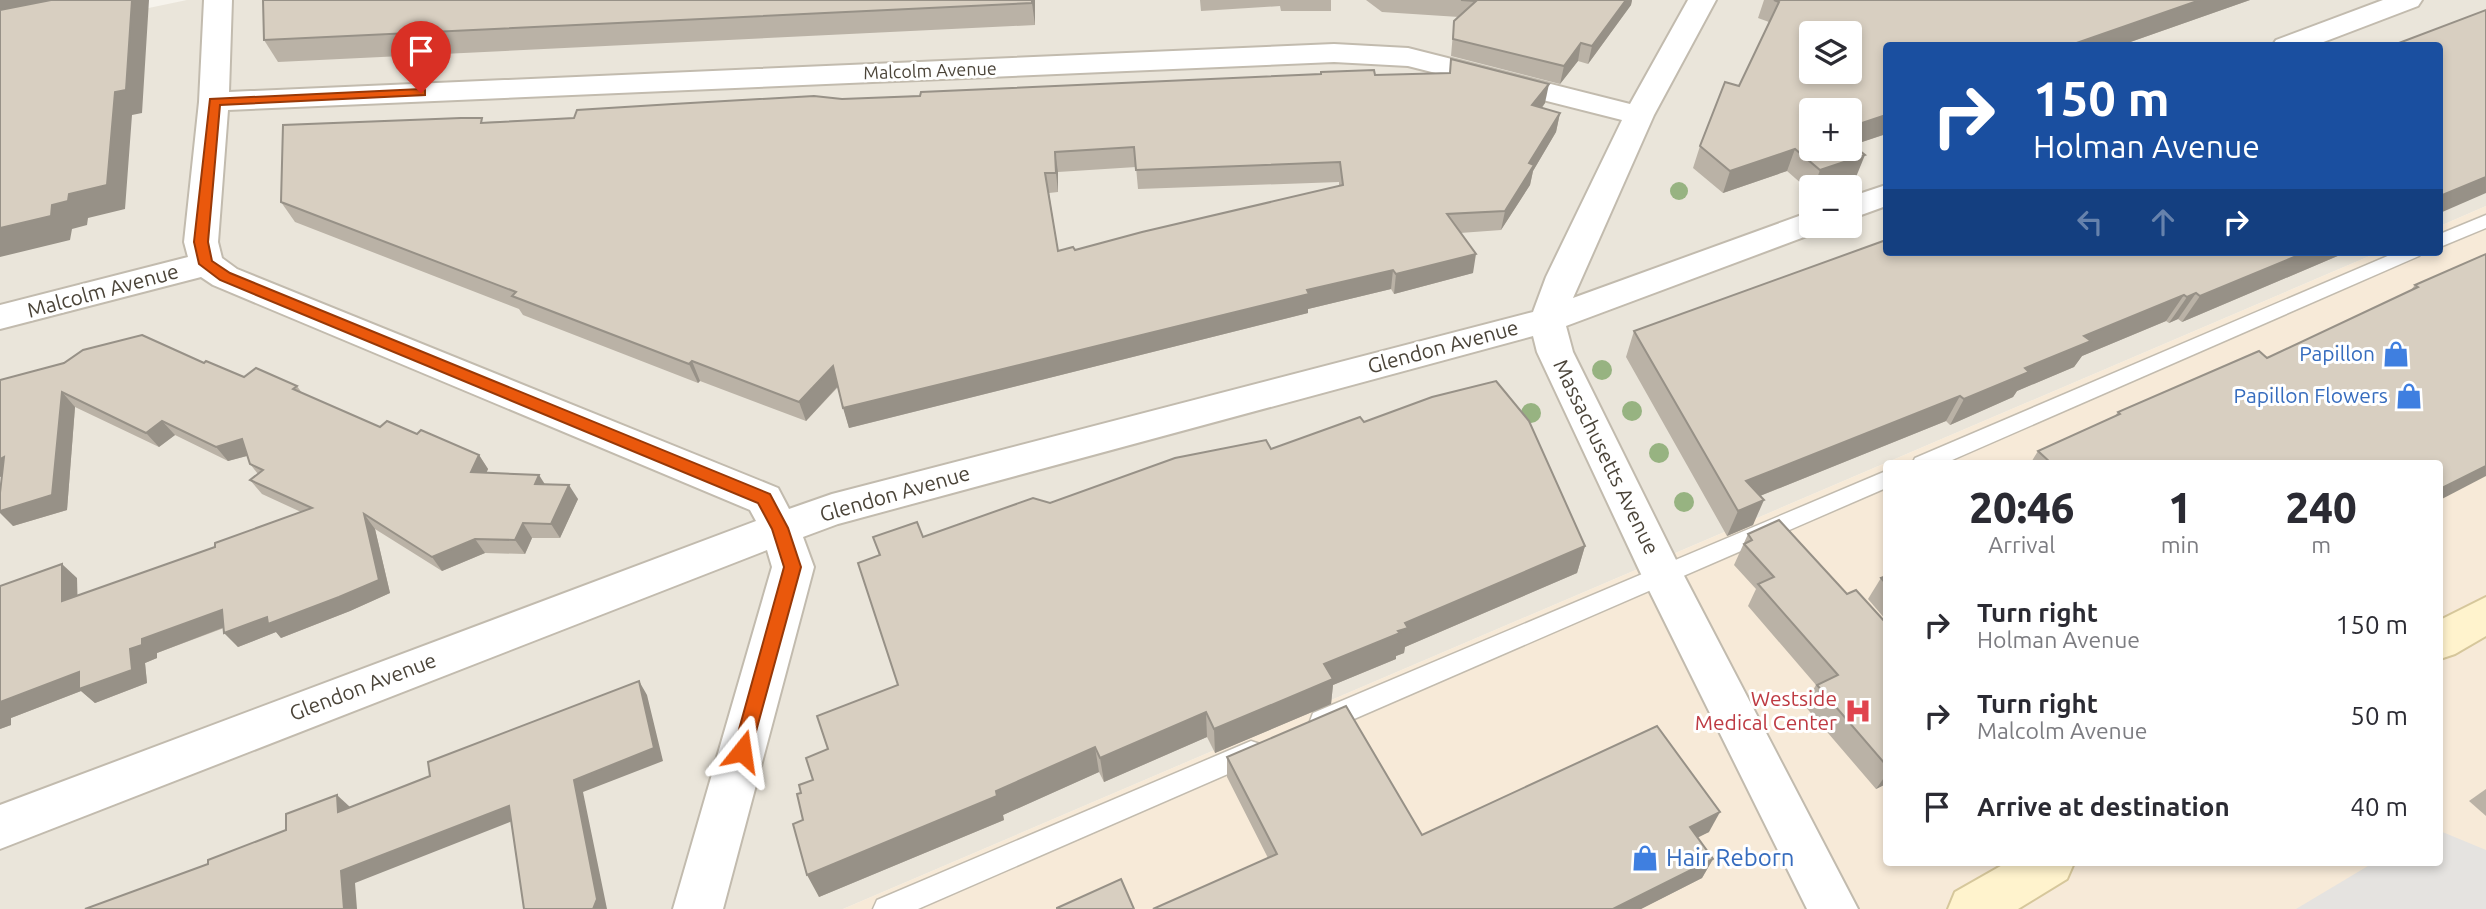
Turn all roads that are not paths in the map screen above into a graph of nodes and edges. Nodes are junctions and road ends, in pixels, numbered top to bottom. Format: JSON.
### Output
{"nodes":[{"id":1,"x":218,"y":0,"type":"edge"},
{"id":2,"x":1702,"y":0,"type":"edge"},
{"id":3,"x":2408,"y":0,"type":"edge"},
{"id":4,"x":2297,"y":42,"type":"edge"},
{"id":5,"x":214,"y":102,"type":"junction"},
{"id":6,"x":1639,"y":115,"type":"junction"},
{"id":7,"x":1883,"y":196,"type":"edge"},
{"id":8,"x":1862,"y":204,"type":"edge"},
{"id":9,"x":2486,"y":221,"type":"edge"},
{"id":10,"x":1799,"y":227,"type":"edge"},
{"id":11,"x":2443,"y":240,"type":"edge"},
{"id":12,"x":2404,"y":256,"type":"edge"},
{"id":13,"x":206,"y":264,"type":"junction"},
{"id":14,"x":0,"y":317,"type":"edge"},
{"id":15,"x":1547,"y":320,"type":"junction"},
{"id":16,"x":1931,"y":460,"type":"edge"},
{"id":17,"x":1883,"y":480,"type":"edge"},
{"id":18,"x":1782,"y":524,"type":"junction"},
{"id":19,"x":780,"y":528,"type":"junction"},
{"id":20,"x":1800,"y":543,"type":"edge"},
{"id":21,"x":1662,"y":574,"type":"junction"},
{"id":22,"x":2486,"y":615,"type":"edge"},
{"id":23,"x":2443,"y":639,"type":"edge"},
{"id":24,"x":1304,"y":728,"type":"edge"},
{"id":25,"x":1266,"y":745,"type":"edge"},
{"id":26,"x":0,"y":827,"type":"edge"},
{"id":27,"x":2045,"y":866,"type":"edge"},
{"id":28,"x":698,"y":909,"type":"edge"},
{"id":29,"x":887,"y":909,"type":"edge"},
{"id":30,"x":1833,"y":909,"type":"edge"},
{"id":31,"x":1973,"y":909,"type":"edge"}],
"edges":[{"from":1,"to":5,"type":"street"},
{"from":2,"to":6,"type":"street"},
{"from":3,"to":4,"type":"street"},
{"from":5,"to":6,"type":"street","name":"Malcolm Avenue"},
{"from":5,"to":13,"type":"street"},
{"from":6,"to":15,"type":"street"},
{"from":7,"to":8,"type":"street"},
{"from":9,"to":11,"type":"lane"},
{"from":10,"to":15,"type":"street","name":"Glendon Avenue"},
{"from":12,"to":16,"type":"lane"},
{"from":13,"to":14,"type":"street","name":"Malcolm Avenue"},
{"from":13,"to":19,"type":"street"},
{"from":15,"to":19,"type":"street","name":"Glendon Avenue"},
{"from":15,"to":21,"type":"street","name":"Massachusetts Avenue"},
{"from":17,"to":18,"type":"lane"},
{"from":18,"to":20,"type":"lane"},
{"from":18,"to":21,"type":"lane"},
{"from":19,"to":26,"type":"street","name":"Glendon Avenue"},
{"from":19,"to":28,"type":"street"},
{"from":21,"to":24,"type":"lane"},
{"from":21,"to":30,"type":"street","name":"Massachusetts Avenue"},
{"from":22,"to":23,"type":"main road"},
{"from":25,"to":29,"type":"lane"},
{"from":27,"to":31,"type":"main road"}]}
